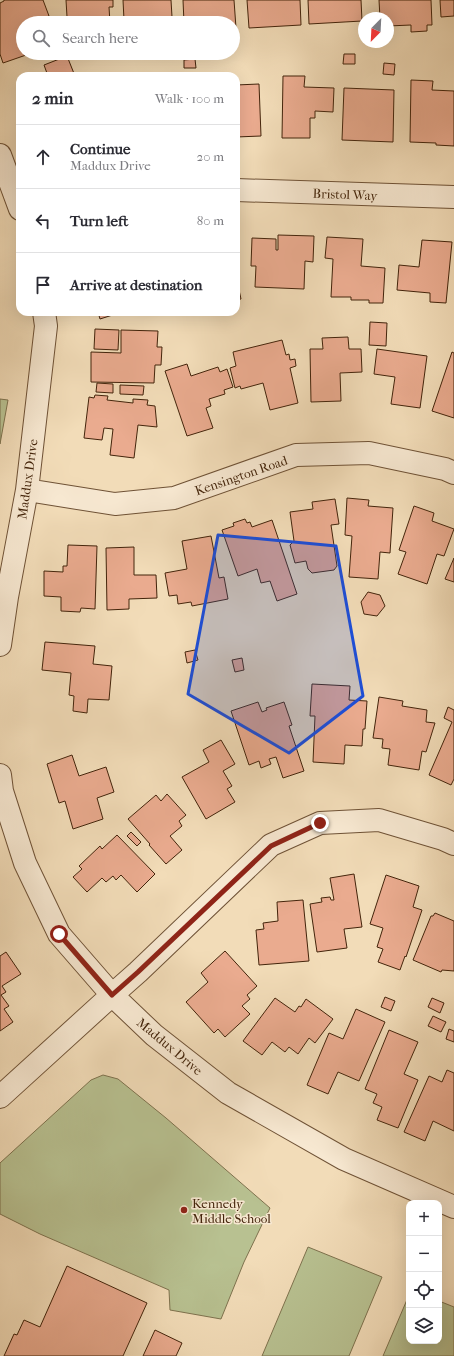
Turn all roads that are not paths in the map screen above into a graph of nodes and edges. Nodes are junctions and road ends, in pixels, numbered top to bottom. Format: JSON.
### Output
{"nodes":[{"id":1,"x":0,"y":155,"type":"edge"},
{"id":2,"x":240,"y":190,"type":"edge"},
{"id":3,"x":454,"y":197,"type":"edge"},
{"id":4,"x":16,"y":198,"type":"edge"},
{"id":5,"x":45,"y":316,"type":"edge"},
{"id":6,"x":454,"y":473,"type":"edge"},
{"id":7,"x":27,"y":490,"type":"junction"},
{"id":8,"x":0,"y":645,"type":"edge"},
{"id":9,"x":0,"y":775,"type":"edge"},
{"id":10,"x":454,"y":844,"type":"edge"},
{"id":11,"x":112,"y":995,"type":"junction"},
{"id":12,"x":0,"y":1097,"type":"edge"},
{"id":13,"x":454,"y":1207,"type":"edge"}],
"edges":[{"from":1,"to":4,"type":"street"},
{"from":2,"to":3,"type":"street","name":"Bristol Way"},
{"from":5,"to":7,"type":"street","name":"Maddux Drive"},
{"from":6,"to":7,"type":"street","name":"Kensington Road"},
{"from":7,"to":8,"type":"street","name":"Maddux Drive"},
{"from":9,"to":11,"type":"street","name":"Maddux Drive"},
{"from":10,"to":11,"type":"street"},
{"from":11,"to":12,"type":"street"},
{"from":11,"to":13,"type":"street","name":"Maddux Drive"}]}
